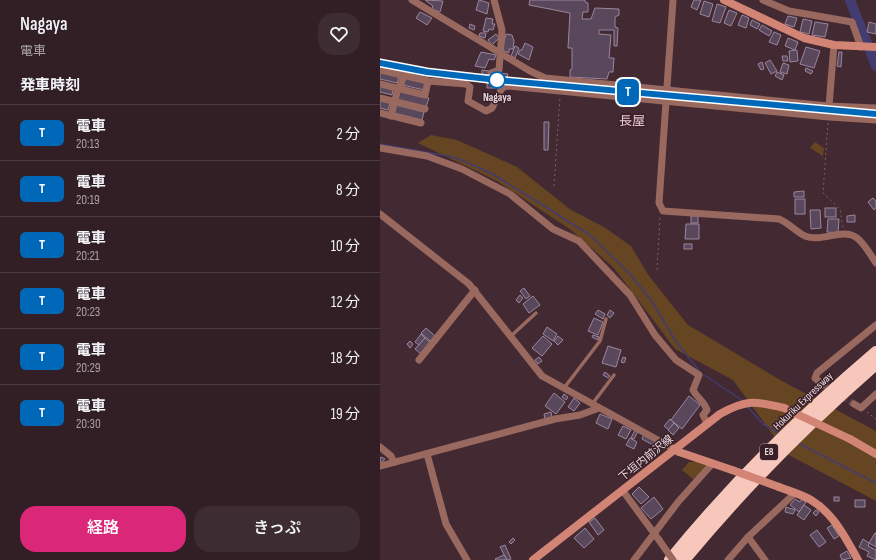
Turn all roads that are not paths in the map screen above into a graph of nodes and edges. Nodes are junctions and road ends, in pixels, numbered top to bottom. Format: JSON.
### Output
{"nodes":[{"id":1,"x":412,"y":0,"type":"edge"},
{"id":2,"x":494,"y":0,"type":"edge"},
{"id":3,"x":673,"y":0,"type":"edge"},
{"id":4,"x":724,"y":0,"type":"edge"},
{"id":5,"x":763,"y":0,"type":"edge"},
{"id":6,"x":834,"y":45,"type":"junction"},
{"id":7,"x":861,"y":47,"type":"junction"},
{"id":8,"x":876,"y":47,"type":"edge"},
{"id":9,"x":500,"y":52,"type":"junction"},
{"id":10,"x":380,"y":70,"type":"edge"},
{"id":11,"x":492,"y":73,"type":"dead end"},
{"id":12,"x":404,"y":75,"type":"junction"},
{"id":13,"x":428,"y":81,"type":"junction"},
{"id":14,"x":380,"y":84,"type":"edge"},
{"id":15,"x":398,"y":88,"type":"junction"},
{"id":16,"x":667,"y":89,"type":"junction"},
{"id":17,"x":380,"y":98,"type":"edge"},
{"id":18,"x":666,"y":101,"type":"junction"},
{"id":19,"x":394,"y":102,"type":"junction"},
{"id":20,"x":829,"y":106,"type":"junction"},
{"id":21,"x":876,"y":108,"type":"edge"},
{"id":22,"x":425,"y":109,"type":"dead end"},
{"id":23,"x":380,"y":113,"type":"edge"},
{"id":24,"x":391,"y":116,"type":"junction"},
{"id":25,"x":876,"y":120,"type":"edge"},
{"id":26,"x":421,"y":122,"type":"dead end"},
{"id":27,"x":380,"y":148,"type":"edge"},
{"id":28,"x":380,"y":214,"type":"edge"},
{"id":29,"x":876,"y":263,"type":"edge"},
{"id":30,"x":475,"y":290,"type":"junction"},
{"id":31,"x":536,"y":313,"type":"dead end"},
{"id":32,"x":606,"y":319,"type":"dead end"},
{"id":33,"x":876,"y":324,"type":"edge"},
{"id":34,"x":511,"y":336,"type":"junction"},
{"id":35,"x":876,"y":352,"type":"edge"},
{"id":36,"x":419,"y":360,"type":"dead end"},
{"id":37,"x":876,"y":364,"type":"edge"},
{"id":38,"x":614,"y":375,"type":"dead end"},
{"id":39,"x":823,"y":385,"type":"dead end"},
{"id":40,"x":564,"y":389,"type":"junction"},
{"id":41,"x":876,"y":394,"type":"edge"},
{"id":42,"x":854,"y":404,"type":"dead end"},
{"id":43,"x":596,"y":406,"type":"junction"},
{"id":44,"x":708,"y":423,"type":"junction"},
{"id":45,"x":380,"y":447,"type":"edge"},
{"id":46,"x":674,"y":449,"type":"junction"},
{"id":47,"x":427,"y":454,"type":"junction"},
{"id":48,"x":876,"y":454,"type":"edge"},
{"id":49,"x":394,"y":462,"type":"junction"},
{"id":50,"x":712,"y":464,"type":"junction"},
{"id":51,"x":380,"y":466,"type":"edge"},
{"id":52,"x":623,"y":491,"type":"junction"},
{"id":53,"x":795,"y":493,"type":"junction"},
{"id":54,"x":654,"y":533,"type":"junction"},
{"id":55,"x":748,"y":538,"type":"junction"},
{"id":56,"x":467,"y":560,"type":"edge"},
{"id":57,"x":533,"y":560,"type":"edge"},
{"id":58,"x":634,"y":560,"type":"edge"},
{"id":59,"x":670,"y":560,"type":"edge"},
{"id":60,"x":673,"y":560,"type":"edge"},
{"id":61,"x":684,"y":560,"type":"edge"},
{"id":62,"x":728,"y":560,"type":"edge"},
{"id":63,"x":765,"y":560,"type":"edge"},
{"id":64,"x":858,"y":560,"type":"edge"}],
"edges":[{"from":1,"to":9,"type":"street"},
{"from":2,"to":9,"type":"street"},
{"from":3,"to":16,"type":"street"},
{"from":4,"to":6,"type":"main road"},
{"from":5,"to":7,"type":"street"},
{"from":6,"to":7,"type":"main road"},
{"from":6,"to":20,"type":"street"},
{"from":7,"to":8,"type":"main road"},
{"from":9,"to":11,"type":"street"},
{"from":9,"to":16,"type":"street"},
{"from":10,"to":12,"type":"street"},
{"from":12,"to":13,"type":"street"},
{"from":12,"to":15,"type":"street"},
{"from":13,"to":15,"type":"street"},
{"from":13,"to":18,"type":"street"},
{"from":14,"to":15,"type":"street"},
{"from":15,"to":19,"type":"street"},
{"from":16,"to":18,"type":"street"},
{"from":16,"to":20,"type":"street"},
{"from":17,"to":19,"type":"street"},
{"from":18,"to":25,"type":"street"},
{"from":18,"to":29,"type":"street"},
{"from":19,"to":22,"type":"street"},
{"from":19,"to":24,"type":"street"},
{"from":20,"to":21,"type":"street"},
{"from":23,"to":24,"type":"street"},
{"from":24,"to":26,"type":"street"},
{"from":27,"to":44,"type":"street"},
{"from":28,"to":30,"type":"street"},
{"from":30,"to":34,"type":"street"},
{"from":30,"to":36,"type":"street"},
{"from":31,"to":34,"type":"lane"},
{"from":32,"to":40,"type":"lane"},
{"from":33,"to":39,"type":"street"},
{"from":34,"to":40,"type":"street"},
{"from":35,"to":59,"type":"highway","name":"Hokuriku Expressway","number":"E8"},
{"from":37,"to":61,"type":"highway","name":"Hokuriku Expressway","number":"E8"},
{"from":38,"to":43,"type":"lane"},
{"from":40,"to":43,"type":"street"},
{"from":41,"to":42,"type":"street"},
{"from":43,"to":46,"type":"street"},
{"from":43,"to":47,"type":"street"},
{"from":44,"to":46,"type":"main road","name":"下垣内前沢線"},
{"from":44,"to":48,"type":"main road","name":"下垣内前沢線","bridge":true},
{"from":45,"to":49,"type":"street"},
{"from":46,"to":50,"type":"main road"},
{"from":46,"to":52,"type":"main road","name":"下垣内前沢線"},
{"from":47,"to":49,"type":"street"},
{"from":47,"to":56,"type":"street"},
{"from":49,"to":51,"type":"street"},
{"from":50,"to":53,"type":"main road","bridge":true},
{"from":50,"to":54,"type":"street"},
{"from":52,"to":54,"type":"street"},
{"from":52,"to":57,"type":"main road","name":"下垣内前沢線"},
{"from":53,"to":55,"type":"street"},
{"from":53,"to":64,"type":"main road"},
{"from":54,"to":58,"type":"street"},
{"from":54,"to":60,"type":"street","bridge":true},
{"from":55,"to":62,"type":"street"},
{"from":55,"to":63,"type":"street"}]}
